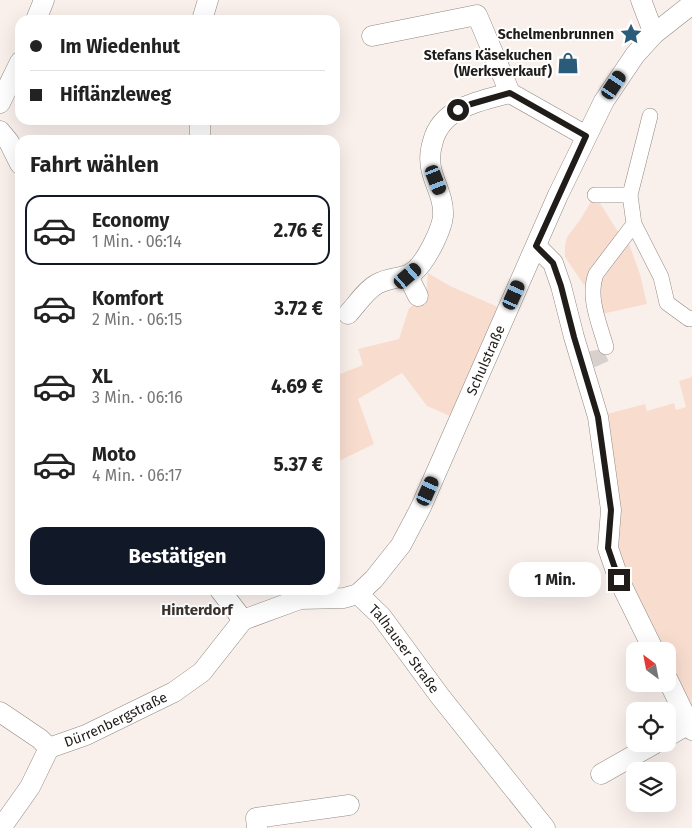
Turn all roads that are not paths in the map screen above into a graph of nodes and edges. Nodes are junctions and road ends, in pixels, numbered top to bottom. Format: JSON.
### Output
{"nodes":[{"id":1,"x":44,"y":0,"type":"edge"},
{"id":2,"x":208,"y":0,"type":"edge"},
{"id":3,"x":641,"y":0,"type":"edge"},
{"id":4,"x":692,"y":4,"type":"edge"},
{"id":5,"x":38,"y":15,"type":"edge"},
{"id":6,"x":204,"y":15,"type":"edge"},
{"id":7,"x":654,"y":34,"type":"junction"},
{"id":8,"x":372,"y":36,"type":"dead end"},
{"id":9,"x":15,"y":72,"type":"edge"},
{"id":10,"x":510,"y":93,"type":"junction"},
{"id":11,"x":0,"y":103,"type":"edge"},
{"id":12,"x":650,"y":116,"type":"dead end"},
{"id":13,"x":0,"y":131,"type":"edge"},
{"id":14,"x":586,"y":136,"type":"junction"},
{"id":15,"x":15,"y":154,"type":"edge"},
{"id":16,"x":595,"y":195,"type":"dead end"},
{"id":17,"x":630,"y":195,"type":"junction"},
{"id":18,"x":634,"y":224,"type":"junction"},
{"id":19,"x":536,"y":246,"type":"junction"},
{"id":20,"x":408,"y":276,"type":"junction"},
{"id":21,"x":418,"y":296,"type":"dead end"},
{"id":22,"x":348,"y":314,"type":"dead end"},
{"id":23,"x":692,"y":318,"type":"edge"},
{"id":24,"x":606,"y":348,"type":"tunnel mouth"},
{"id":25,"x":358,"y":594,"type":"junction"},
{"id":26,"x":224,"y":595,"type":"edge"},
{"id":27,"x":243,"y":620,"type":"junction"},
{"id":28,"x":650,"y":642,"type":"edge"},
{"id":29,"x":674,"y":692,"type":"edge"},
{"id":30,"x":0,"y":712,"type":"edge"},
{"id":31,"x":690,"y":727,"type":"edge"},
{"id":32,"x":676,"y":733,"type":"edge"},
{"id":33,"x":49,"y":748,"type":"junction"},
{"id":34,"x":640,"y":752,"type":"edge"},
{"id":35,"x":601,"y":774,"type":"dead end"},
{"id":36,"x":349,"y":805,"type":"dead end"},
{"id":37,"x":1,"y":828,"type":"edge"},
{"id":38,"x":257,"y":828,"type":"edge"},
{"id":39,"x":545,"y":828,"type":"edge"}],
"edges":[{"from":1,"to":5,"type":"street"},
{"from":2,"to":6,"type":"street"},
{"from":3,"to":7,"type":"street"},
{"from":4,"to":7,"type":"street","name":"Schulstraße"},
{"from":7,"to":14,"type":"street","name":"Schulstraße"},
{"from":8,"to":10,"type":"street"},
{"from":9,"to":11,"type":"street"},
{"from":10,"to":14,"type":"street"},
{"from":10,"to":20,"type":"street"},
{"from":12,"to":17,"type":"street"},
{"from":13,"to":15,"type":"street"},
{"from":14,"to":19,"type":"street","name":"Schulstraße"},
{"from":16,"to":17,"type":"street"},
{"from":17,"to":18,"type":"street"},
{"from":18,"to":23,"type":"street"},
{"from":18,"to":24,"type":"street"},
{"from":19,"to":25,"type":"street","name":"Schulstraße"},
{"from":19,"to":28,"type":"street"},
{"from":20,"to":21,"type":"street"},
{"from":20,"to":22,"type":"street"},
{"from":25,"to":27,"type":"street","name":"Talhauser Straße"},
{"from":25,"to":39,"type":"street","name":"Talhauser Straße"},
{"from":26,"to":27,"type":"street"},
{"from":27,"to":33,"type":"street","name":"Dürrenbergstraße"},
{"from":29,"to":31,"type":"street"},
{"from":30,"to":33,"type":"street"},
{"from":31,"to":32,"type":"street"},
{"from":33,"to":37,"type":"street","name":"Dürrenbergstraße"},
{"from":34,"to":35,"type":"street"},
{"from":36,"to":38,"type":"street"}]}
